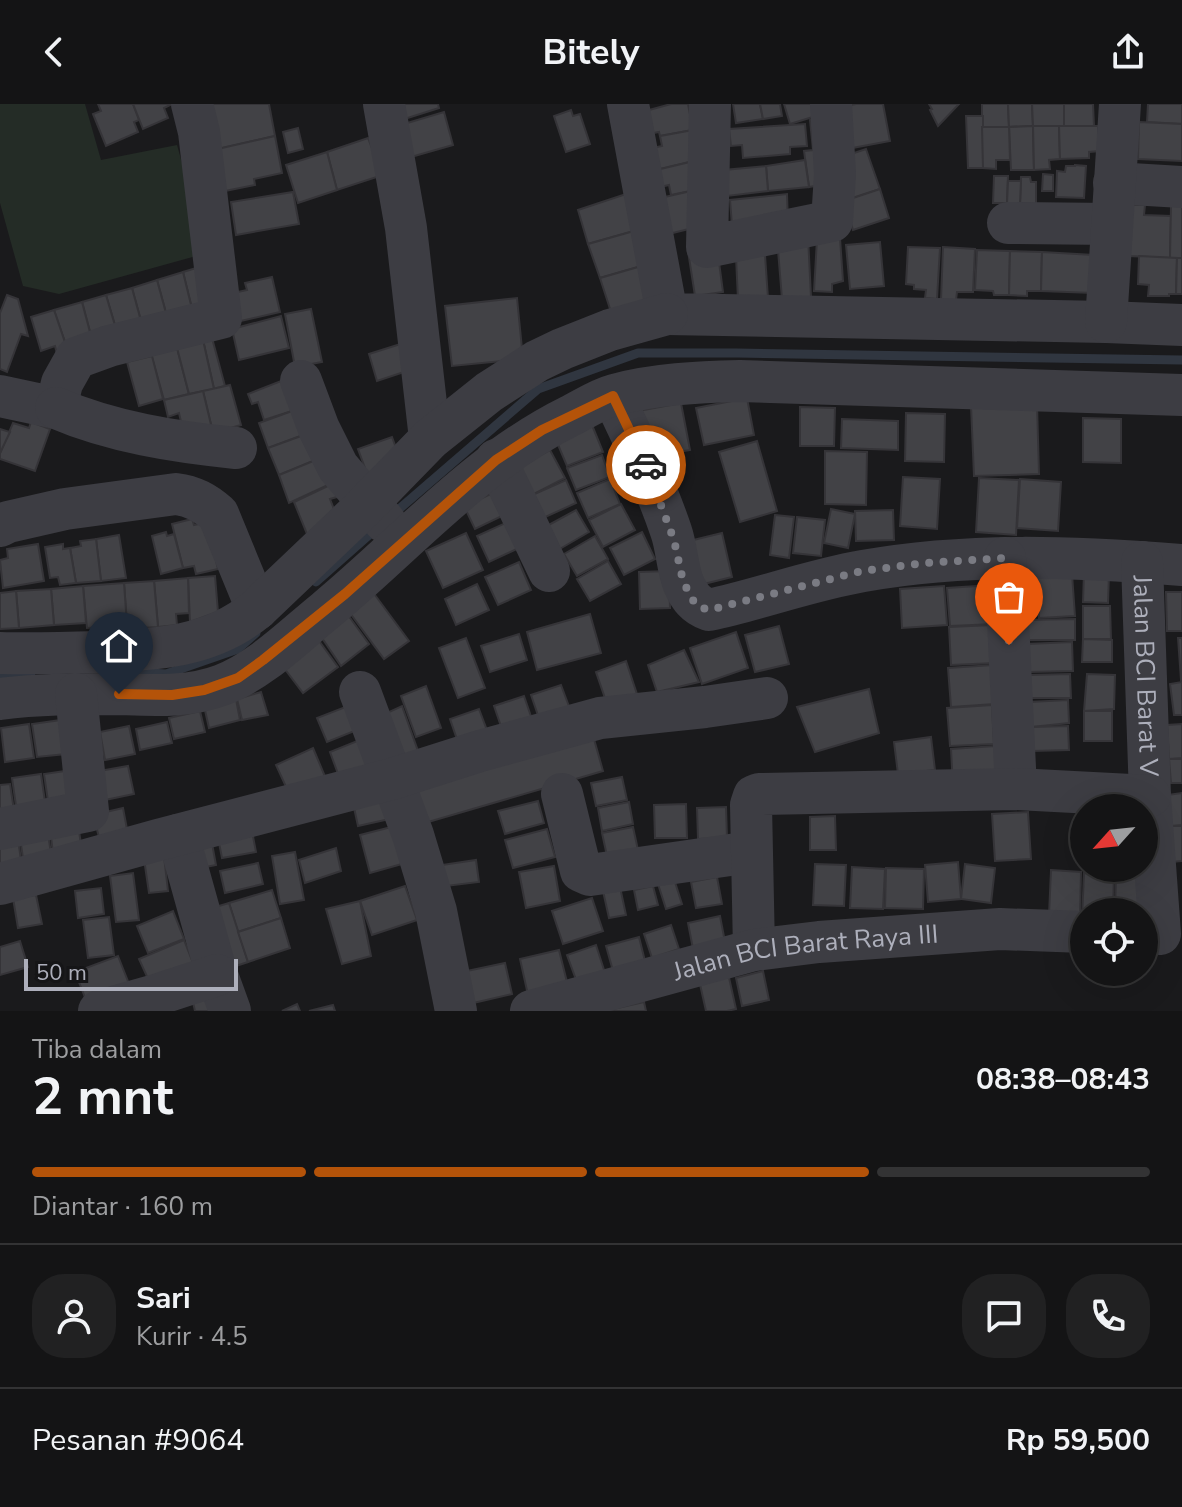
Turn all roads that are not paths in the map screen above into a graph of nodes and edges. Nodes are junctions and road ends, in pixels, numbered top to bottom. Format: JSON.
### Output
{"nodes":[{"id":1,"x":192,"y":104,"type":"edge"},
{"id":2,"x":384,"y":104,"type":"edge"},
{"id":3,"x":628,"y":104,"type":"edge"},
{"id":4,"x":710,"y":104,"type":"edge"},
{"id":5,"x":831,"y":104,"type":"edge"},
{"id":6,"x":1120,"y":104,"type":"edge"},
{"id":7,"x":1182,"y":187,"type":"edge"},
{"id":8,"x":1113,"y":204,"type":"junction"},
{"id":9,"x":1008,"y":223,"type":"dead end"},
{"id":10,"x":667,"y":314,"type":"junction"},
{"id":11,"x":1106,"y":322,"type":"junction"},
{"id":12,"x":1182,"y":325,"type":"edge"},
{"id":13,"x":301,"y":381,"type":"dead end"},
{"id":14,"x":1182,"y":395,"type":"edge"},
{"id":15,"x":0,"y":396,"type":"edge"},
{"id":16,"x":613,"y":396,"type":"junction"},
{"id":17,"x":56,"y":408,"type":"junction"},
{"id":18,"x":430,"y":439,"type":"junction"},
{"id":19,"x":236,"y":448,"type":"dead end"},
{"id":20,"x":496,"y":460,"type":"junction"},
{"id":21,"x":385,"y":523,"type":"junction"},
{"id":22,"x":0,"y":526,"type":"edge"},
{"id":23,"x":1005,"y":558,"type":"junction"},
{"id":24,"x":1162,"y":564,"type":"edge"},
{"id":25,"x":549,"y":571,"type":"dead end"},
{"id":26,"x":257,"y":609,"type":"junction"},
{"id":27,"x":0,"y":653,"type":"edge"},
{"id":28,"x":360,"y":692,"type":"dead end"},
{"id":29,"x":76,"y":694,"type":"junction"},
{"id":30,"x":767,"y":698,"type":"dead end"},
{"id":31,"x":0,"y":699,"type":"edge"},
{"id":32,"x":392,"y":779,"type":"junction"},
{"id":33,"x":1016,"y":789,"type":"junction"},
{"id":34,"x":562,"y":794,"type":"dead end"},
{"id":35,"x":1112,"y":794,"type":"edge"},
{"id":36,"x":1150,"y":794,"type":"edge"},
{"id":37,"x":0,"y":829,"type":"edge"},
{"id":38,"x":178,"y":835,"type":"junction"},
{"id":39,"x":751,"y":852,"type":"junction"},
{"id":40,"x":1157,"y":882,"type":"edge"},
{"id":41,"x":0,"y":884,"type":"edge"},
{"id":42,"x":1070,"y":932,"type":"edge"},
{"id":43,"x":1162,"y":936,"type":"edge"},
{"id":44,"x":754,"y":950,"type":"junction"},
{"id":45,"x":224,"y":993,"type":"edge"},
{"id":46,"x":99,"y":1011,"type":"edge"},
{"id":47,"x":456,"y":1011,"type":"edge"},
{"id":48,"x":531,"y":1011,"type":"edge"}],
"edges":[{"from":1,"to":17,"type":"street"},
{"from":2,"to":18,"type":"street"},
{"from":3,"to":10,"type":"street"},
{"from":4,"to":5,"type":"street"},
{"from":6,"to":8,"type":"street"},
{"from":7,"to":8,"type":"street"},
{"from":8,"to":9,"type":"street"},
{"from":8,"to":11,"type":"street"},
{"from":10,"to":11,"type":"street"},
{"from":10,"to":18,"type":"street"},
{"from":11,"to":12,"type":"street"},
{"from":13,"to":21,"type":"street"},
{"from":14,"to":16,"type":"street"},
{"from":15,"to":17,"type":"street"},
{"from":16,"to":20,"type":"street"},
{"from":16,"to":23,"type":"street"},
{"from":17,"to":19,"type":"street"},
{"from":18,"to":21,"type":"street"},
{"from":20,"to":21,"type":"street"},
{"from":20,"to":25,"type":"street"},
{"from":21,"to":26,"type":"street"},
{"from":21,"to":29,"type":"street"},
{"from":22,"to":26,"type":"street"},
{"from":23,"to":24,"type":"street"},
{"from":23,"to":33,"type":"street"},
{"from":24,"to":36,"type":"street","name":"Jalan BCI Barat V"},
{"from":26,"to":27,"type":"street"},
{"from":28,"to":32,"type":"street"},
{"from":29,"to":31,"type":"street"},
{"from":29,"to":37,"type":"street"},
{"from":30,"to":32,"type":"street"},
{"from":32,"to":38,"type":"street"},
{"from":32,"to":47,"type":"street"},
{"from":33,"to":35,"type":"street"},
{"from":33,"to":39,"type":"street"},
{"from":34,"to":39,"type":"street"},
{"from":38,"to":41,"type":"street"},
{"from":38,"to":45,"type":"street"},
{"from":39,"to":44,"type":"street"},
{"from":40,"to":43,"type":"street","name":"Jalan BCI Barat V"},
{"from":42,"to":44,"type":"street","name":"Jalan BCI Barat Raya III"},
{"from":44,"to":48,"type":"street","name":"Jalan BCI Barat Raya III"},
{"from":45,"to":46,"type":"street"}]}
